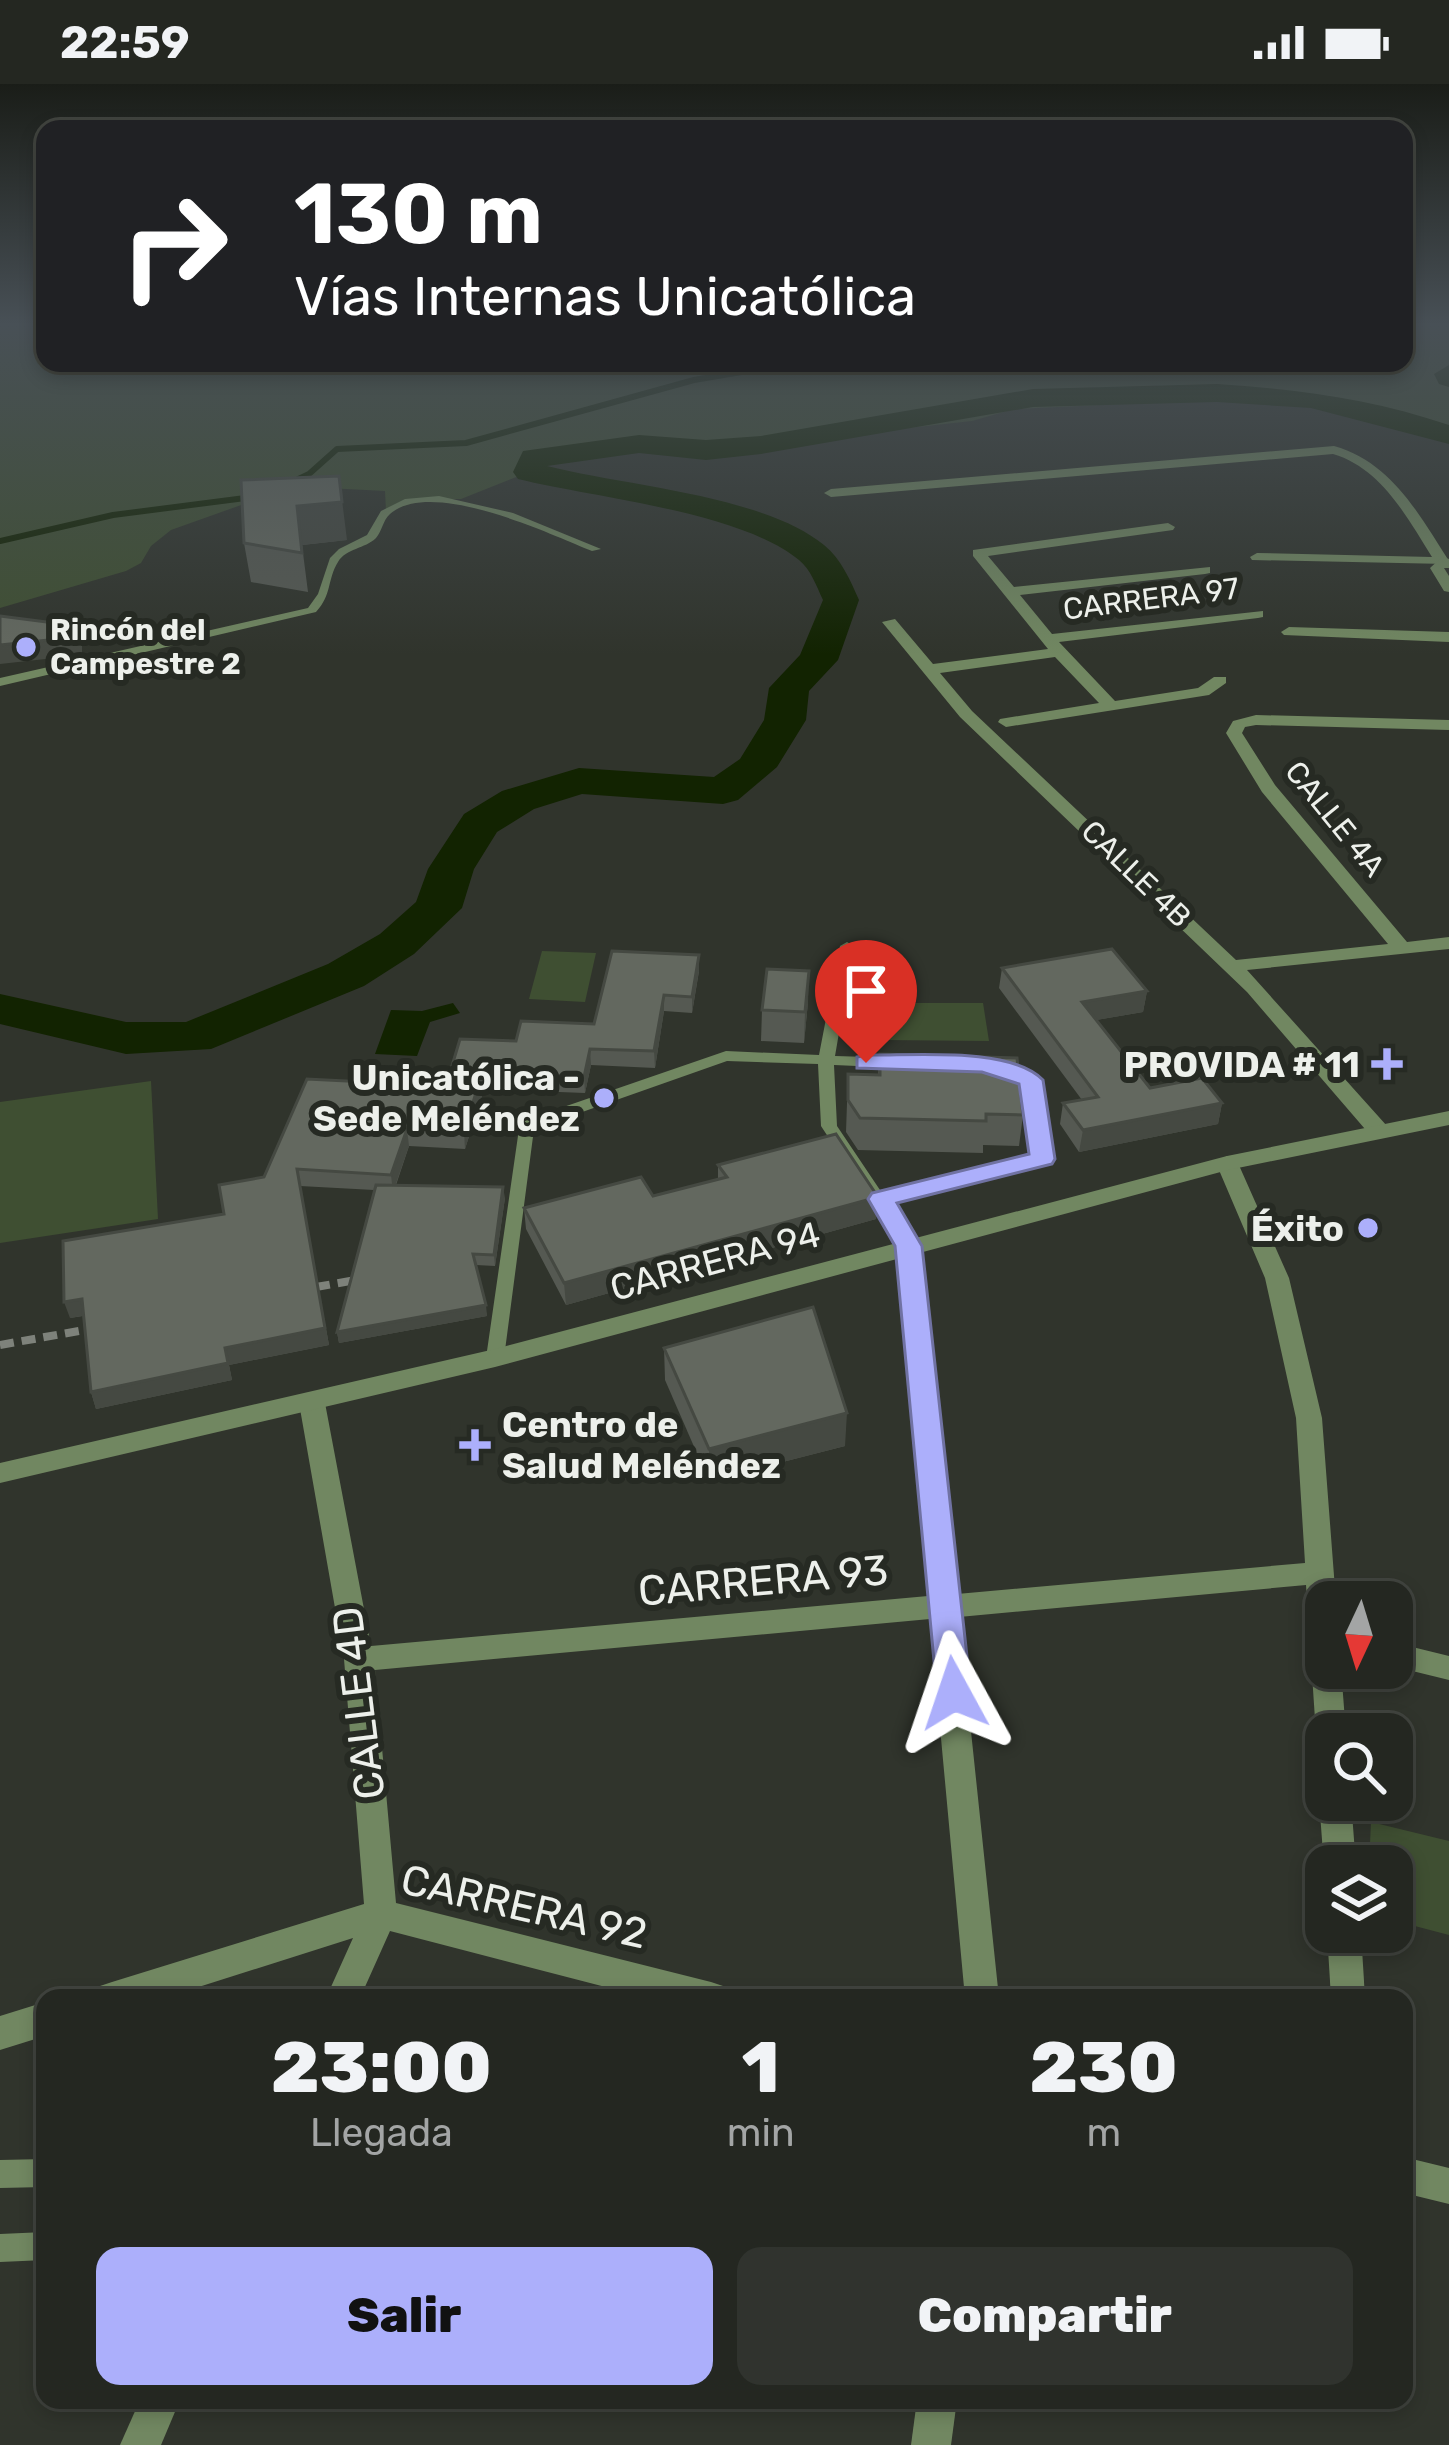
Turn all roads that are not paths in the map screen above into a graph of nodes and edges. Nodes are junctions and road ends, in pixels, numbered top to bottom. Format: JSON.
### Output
{"nodes":[{"id":1,"x":831,"y":493,"type":"dead end"},
{"id":2,"x":1168,"y":527,"type":"dead end"},
{"id":3,"x":1420,"y":527,"type":"junction"},
{"id":4,"x":1449,"y":528,"type":"edge"},
{"id":5,"x":596,"y":549,"type":"dead end"},
{"id":6,"x":1257,"y":557,"type":"dead end"},
{"id":7,"x":1446,"y":563,"type":"edge"},
{"id":8,"x":1205,"y":570,"type":"dead end"},
{"id":9,"x":1449,"y":588,"type":"edge"},
{"id":10,"x":1011,"y":592,"type":"junction"},
{"id":11,"x":1258,"y":614,"type":"dead end"},
{"id":12,"x":890,"y":622,"type":"dead end"},
{"id":13,"x":1288,"y":632,"type":"dead end"},
{"id":14,"x":1449,"y":637,"type":"edge"},
{"id":15,"x":1054,"y":645,"type":"junction"},
{"id":16,"x":932,"y":669,"type":"junction"},
{"id":17,"x":1220,"y":680,"type":"dead end"},
{"id":18,"x":0,"y":682,"type":"edge"},
{"id":19,"x":1110,"y":705,"type":"junction"},
{"id":20,"x":1006,"y":722,"type":"dead end"},
{"id":21,"x":1449,"y":725,"type":"edge"},
{"id":22,"x":1449,"y":943,"type":"edge"},
{"id":23,"x":847,"y":946,"type":"dead end"},
{"id":24,"x":1401,"y":947,"type":"junction"},
{"id":25,"x":1232,"y":966,"type":"junction"},
{"id":26,"x":826,"y":1062,"type":"junction"},
{"id":27,"x":916,"y":1064,"type":"edge"},
{"id":28,"x":982,"y":1065,"type":"edge"},
{"id":29,"x":1449,"y":1118,"type":"edge"},
{"id":30,"x":1379,"y":1131,"type":"junction"},
{"id":31,"x":1227,"y":1163,"type":"junction"},
{"id":32,"x":881,"y":1199,"type":"junction"},
{"id":33,"x":908,"y":1246,"type":"junction"},
{"id":34,"x":495,"y":1358,"type":"junction"},
{"id":35,"x":312,"y":1403,"type":"junction"},
{"id":36,"x":0,"y":1473,"type":"edge"},
{"id":37,"x":1318,"y":1573,"type":"junction"},
{"id":38,"x":1319,"y":1581,"type":"edge"},
{"id":39,"x":946,"y":1606,"type":"junction"},
{"id":40,"x":359,"y":1659,"type":"junction"},
{"id":41,"x":1413,"y":1659,"type":"edge"},
{"id":42,"x":1449,"y":1668,"type":"edge"},
{"id":43,"x":381,"y":1914,"type":"junction"},
{"id":44,"x":1345,"y":1953,"type":"edge"},
{"id":45,"x":141,"y":1989,"type":"edge"},
{"id":46,"x":347,"y":1989,"type":"edge"},
{"id":47,"x":676,"y":1989,"type":"edge"},
{"id":48,"x":981,"y":1989,"type":"edge"},
{"id":49,"x":1347,"y":1989,"type":"edge"},
{"id":50,"x":36,"y":2022,"type":"edge"},
{"id":51,"x":0,"y":2033,"type":"edge"},
{"id":52,"x":36,"y":2173,"type":"edge"},
{"id":53,"x":0,"y":2174,"type":"edge"},
{"id":54,"x":1413,"y":2177,"type":"edge"},
{"id":55,"x":1449,"y":2186,"type":"edge"},
{"id":56,"x":36,"y":2246,"type":"edge"},
{"id":57,"x":0,"y":2248,"type":"edge"},
{"id":58,"x":156,"y":2409,"type":"edge"},
{"id":59,"x":937,"y":2409,"type":"edge"},
{"id":60,"x":140,"y":2445,"type":"edge"},
{"id":61,"x":931,"y":2445,"type":"edge"}],
"edges":[{"from":1,"to":3,"type":"street"},
{"from":2,"to":10,"type":"street"},
{"from":3,"to":4,"type":"street"},
{"from":3,"to":7,"type":"street"},
{"from":5,"to":18,"type":"lane"},
{"from":6,"to":7,"type":"street"},
{"from":7,"to":9,"type":"street"},
{"from":8,"to":10,"type":"street"},
{"from":10,"to":15,"type":"street"},
{"from":11,"to":15,"type":"street","name":"CARRERA 97"},
{"from":12,"to":16,"type":"street","name":"CALLE 4B"},
{"from":13,"to":14,"type":"street","name":"CARRERA 97"},
{"from":15,"to":16,"type":"street","name":"CARRERA 97"},
{"from":15,"to":19,"type":"street"},
{"from":16,"to":25,"type":"street","name":"CALLE 4B"},
{"from":17,"to":19,"type":"street"},
{"from":19,"to":20,"type":"street"},
{"from":21,"to":24,"type":"street","name":"CALLE 4A"},
{"from":22,"to":24,"type":"street"},
{"from":23,"to":26,"type":"lane"},
{"from":24,"to":25,"type":"street"},
{"from":25,"to":30,"type":"street","name":"CALLE 4B"},
{"from":26,"to":27,"type":"lane"},
{"from":26,"to":32,"type":"lane"},
{"from":26,"to":34,"type":"lane"},
{"from":28,"to":32,"type":"lane"},
{"from":29,"to":30,"type":"street","name":"CARRERA 94"},
{"from":30,"to":31,"type":"street","name":"CARRERA 94"},
{"from":31,"to":33,"type":"street","name":"CARRERA 94"},
{"from":31,"to":37,"type":"street"},
{"from":32,"to":33,"type":"lane"},
{"from":33,"to":34,"type":"street","name":"CARRERA 94"},
{"from":33,"to":39,"type":"street"},
{"from":34,"to":35,"type":"street","name":"CARRERA 94"},
{"from":35,"to":36,"type":"street","name":"CARRERA 94"},
{"from":35,"to":40,"type":"street","name":"CALLE 4D"},
{"from":37,"to":38,"type":"street"},
{"from":37,"to":39,"type":"street","name":"CARRERA 93"},
{"from":39,"to":40,"type":"street","name":"CARRERA 93"},
{"from":39,"to":48,"type":"street"},
{"from":40,"to":43,"type":"street","name":"CALLE 4D"},
{"from":41,"to":42,"type":"street"},
{"from":43,"to":45,"type":"street","name":"CARRERA 92"},
{"from":43,"to":46,"type":"street","name":"CALLE 4D"},
{"from":43,"to":47,"type":"street","name":"CARRERA 92"},
{"from":44,"to":49,"type":"street"},
{"from":50,"to":51,"type":"street"},
{"from":52,"to":53,"type":"lane"},
{"from":54,"to":55,"type":"street"},
{"from":56,"to":57,"type":"lane"},
{"from":58,"to":60,"type":"street"},
{"from":59,"to":61,"type":"street"}]}
